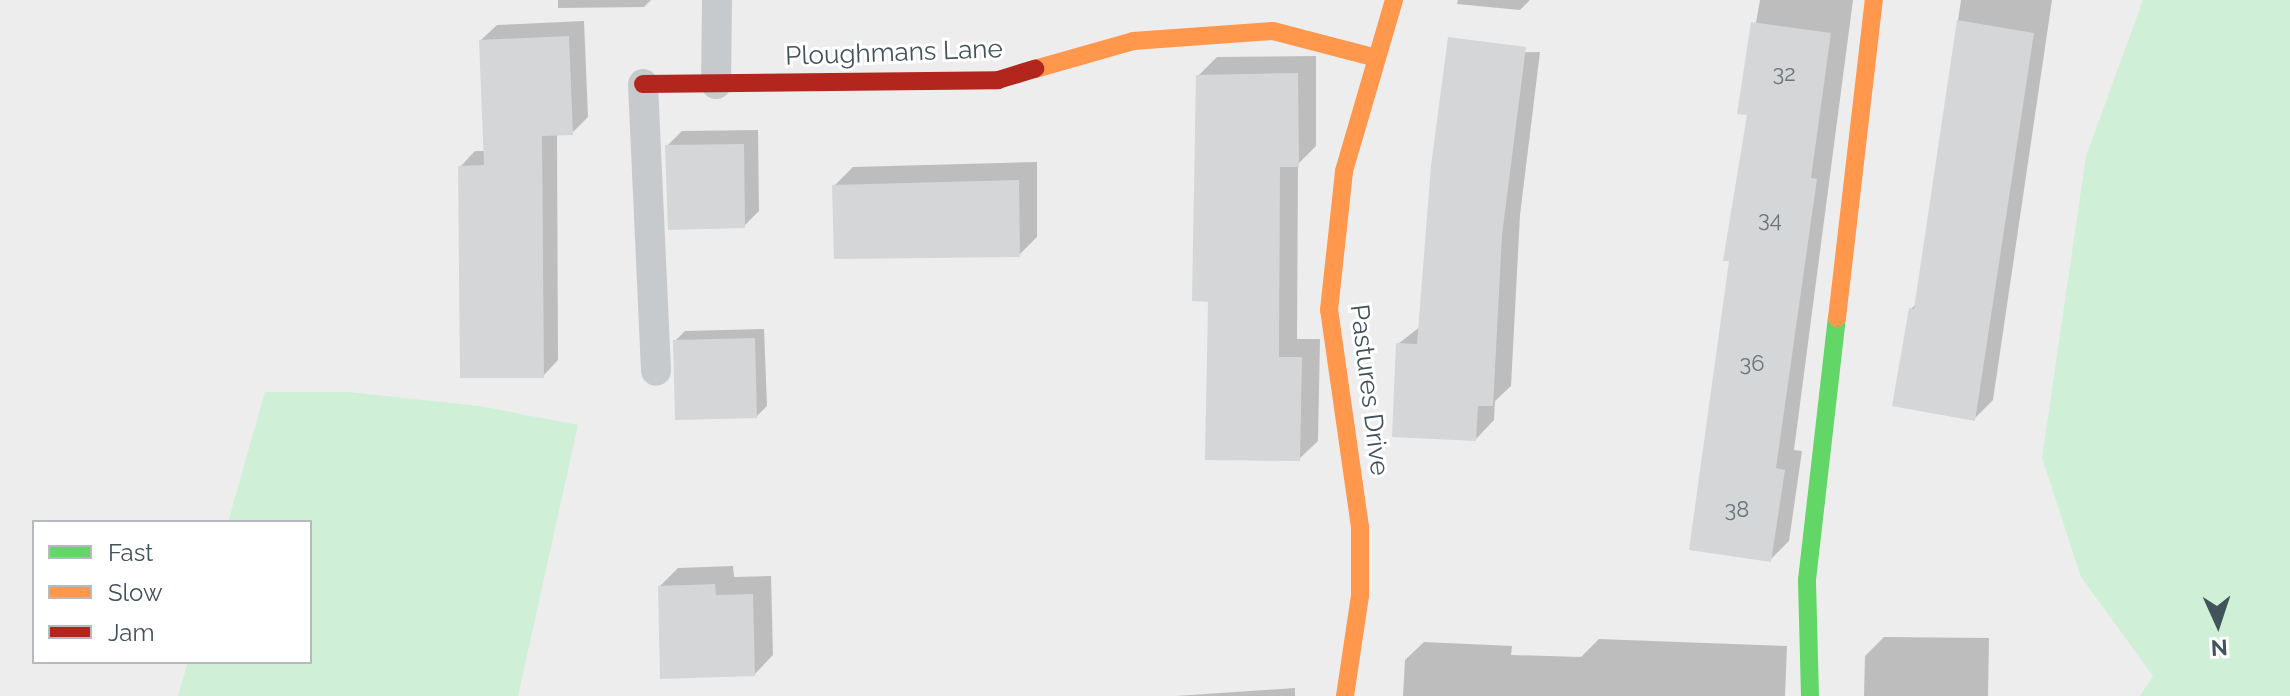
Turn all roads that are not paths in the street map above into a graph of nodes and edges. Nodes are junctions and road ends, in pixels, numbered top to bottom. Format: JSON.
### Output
{"nodes":[{"id":1,"x":717,"y":0,"type":"edge"},
{"id":2,"x":1394,"y":0,"type":"edge"},
{"id":3,"x":1874,"y":0,"type":"edge"},
{"id":4,"x":1377,"y":58,"type":"junction"},
{"id":5,"x":643,"y":84,"type":"joint"},
{"id":6,"x":716,"y":84,"type":"junction"},
{"id":7,"x":656,"y":371,"type":"dead end"},
{"id":8,"x":1345,"y":696,"type":"edge"},
{"id":9,"x":1810,"y":696,"type":"edge"}],
"edges":[{"from":1,"to":6,"type":"lane"},
{"from":2,"to":4,"type":"street","name":"Pastures Drive"},
{"from":3,"to":9,"type":"street"},
{"from":4,"to":6,"type":"street","name":"Ploughmans Lane"},
{"from":4,"to":8,"type":"street","name":"Pastures Drive"},
{"from":5,"to":6,"type":"street","name":"Ploughmans Lane"},
{"from":5,"to":7,"type":"lane"}]}
